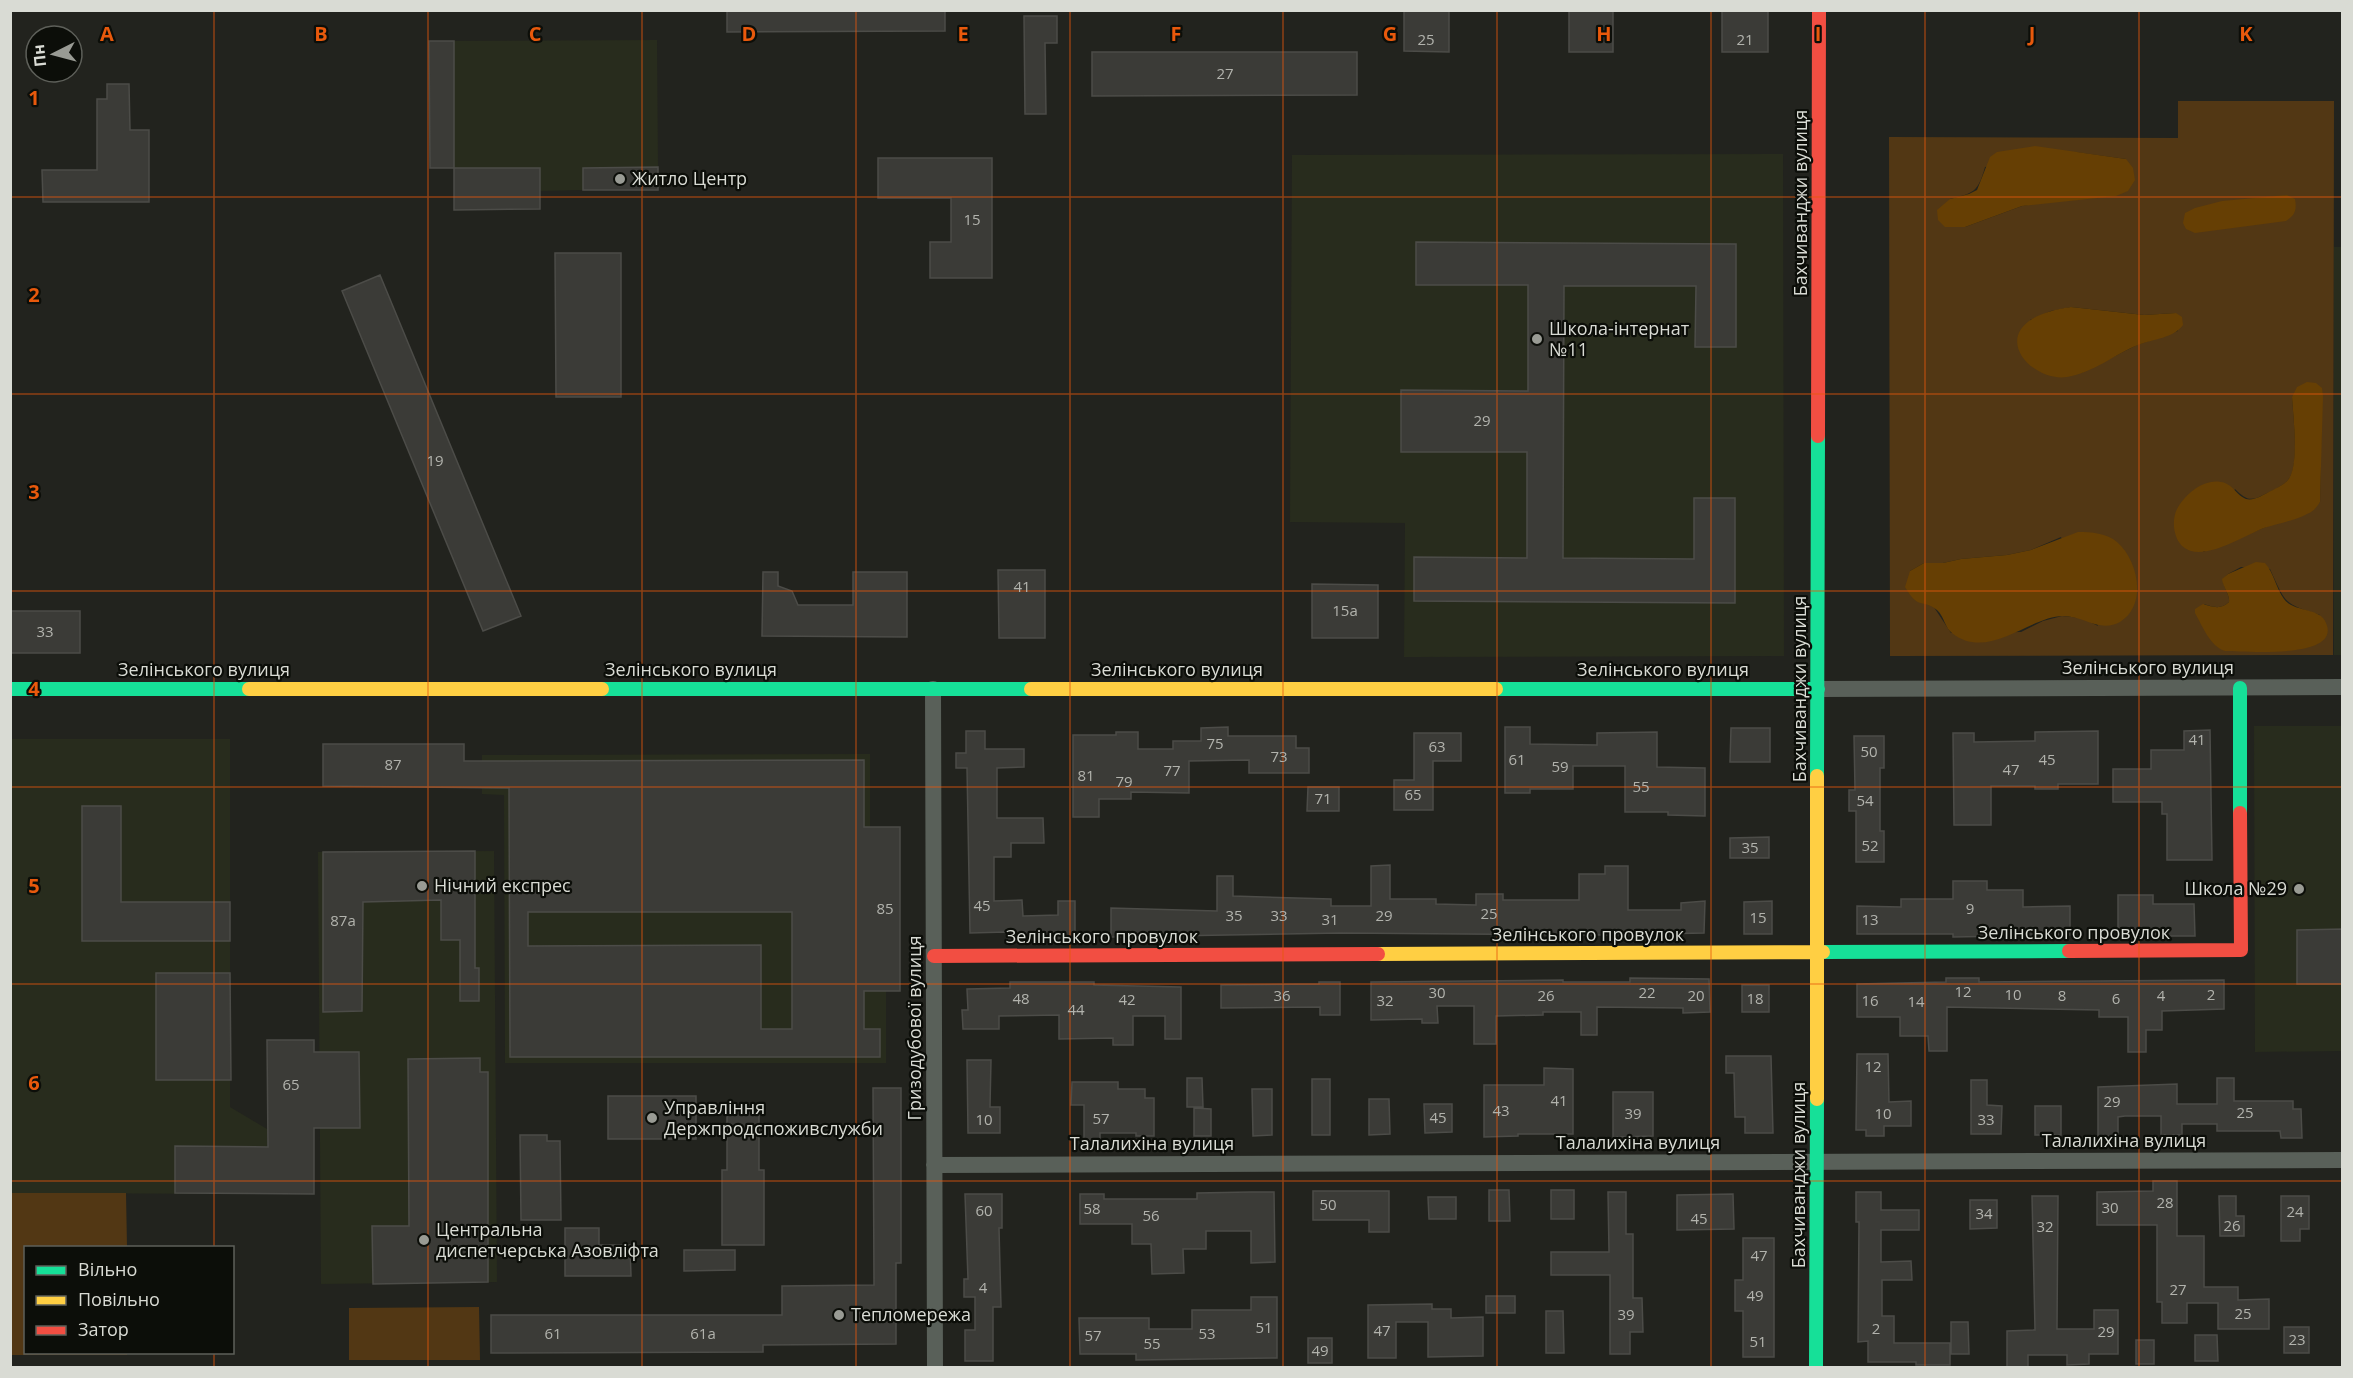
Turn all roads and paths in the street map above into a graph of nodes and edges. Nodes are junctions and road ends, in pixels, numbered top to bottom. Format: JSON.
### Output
{"nodes":[{"id":1,"x":1819,"y":10,"type":"edge"},
{"id":2,"x":2240,"y":687,"type":"junction"},
{"id":3,"x":2343,"y":687,"type":"edge"},
{"id":4,"x":10,"y":689,"type":"edge"},
{"id":5,"x":933,"y":689,"type":"junction"},
{"id":6,"x":1818,"y":689,"type":"junction"},
{"id":7,"x":1818,"y":952,"type":"junction"},
{"id":8,"x":934,"y":956,"type":"junction"},
{"id":9,"x":2343,"y":1160,"type":"edge"},
{"id":10,"x":1817,"y":1161,"type":"junction"},
{"id":11,"x":934,"y":1165,"type":"junction"},
{"id":12,"x":935,"y":1368,"type":"edge"},
{"id":13,"x":1816,"y":1368,"type":"edge"}],
"edges":[{"from":1,"to":6,"type":"street","name":"Бахчиванджи вулиця"},
{"from":2,"to":3,"type":"street","name":"Зелінського вулиця"},
{"from":2,"to":6,"type":"street","name":"Зелінського вулиця"},
{"from":2,"to":7,"type":"street","name":"Зелінського провулок"},
{"from":4,"to":5,"type":"street","name":"Зелінського вулиця"},
{"from":5,"to":6,"type":"street","name":"Зелінського вулиця"},
{"from":5,"to":8,"type":"street","name":"Гризодубової вулиця"},
{"from":6,"to":7,"type":"street","name":"Бахчиванджи вулиця"},
{"from":7,"to":8,"type":"street","name":"Зелінського провулок"},
{"from":7,"to":10,"type":"street","name":"Бахчиванджи вулиця"},
{"from":8,"to":11,"type":"street","name":"Гризодубової вулиця"},
{"from":9,"to":10,"type":"street","name":"Талалихіна вулиця"},
{"from":10,"to":11,"type":"street","name":"Талалихіна вулиця"},
{"from":10,"to":13,"type":"street","name":"Бахчиванджи вулиця"},
{"from":11,"to":12,"type":"street","name":"Гризодубової вулиця"}]}
